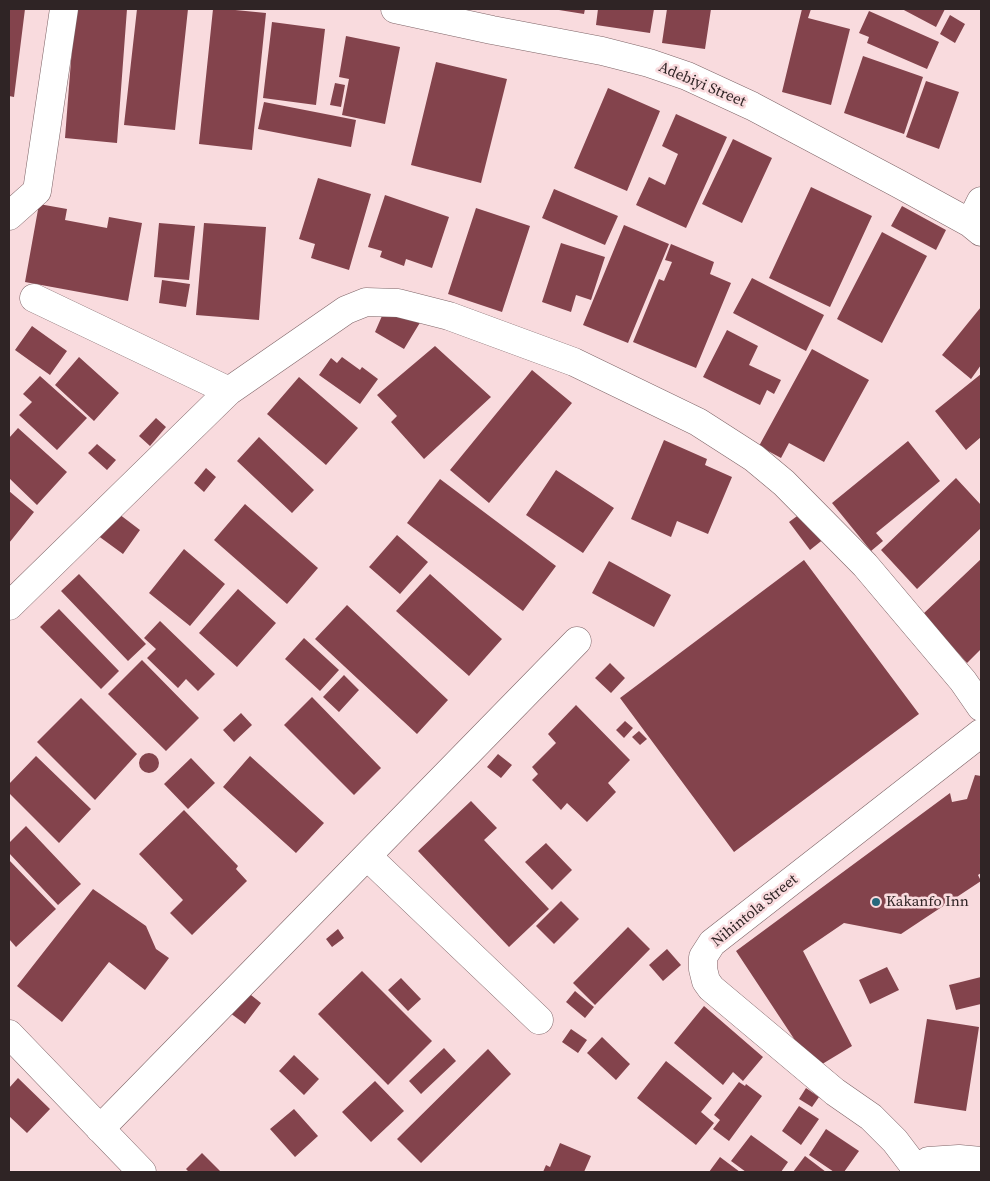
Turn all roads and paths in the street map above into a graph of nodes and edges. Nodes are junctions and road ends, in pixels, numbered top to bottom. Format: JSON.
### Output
{"nodes":[{"id":1,"x":64,"y":9,"type":"edge"},
{"id":2,"x":395,"y":9,"type":"edge"},
{"id":3,"x":9,"y":216,"type":"edge"},
{"id":4,"x":977,"y":219,"type":"edge"},
{"id":5,"x":34,"y":298,"type":"dead end"},
{"id":6,"x":228,"y":391,"type":"junction"},
{"id":7,"x":9,"y":606,"type":"edge"},
{"id":8,"x":577,"y":640,"type":"dead end"},
{"id":9,"x":981,"y":708,"type":"edge"},
{"id":10,"x":981,"y":733,"type":"edge"},
{"id":11,"x":367,"y":856,"type":"junction"},
{"id":12,"x":539,"y":1020,"type":"dead end"},
{"id":13,"x":9,"y":1034,"type":"edge"},
{"id":14,"x":100,"y":1129,"type":"junction"},
{"id":15,"x":981,"y":1161,"type":"edge"},
{"id":16,"x":917,"y":1171,"type":"edge"},
{"id":17,"x":142,"y":1172,"type":"edge"}],
"edges":[{"from":1,"to":3,"type":"street"},
{"from":2,"to":4,"type":"street","name":"Adebiyi Street"},
{"from":5,"to":6,"type":"street"},
{"from":6,"to":7,"type":"street"},
{"from":6,"to":9,"type":"street"},
{"from":8,"to":11,"type":"street"},
{"from":10,"to":16,"type":"street","name":"Nihintola Street"},
{"from":11,"to":12,"type":"street"},
{"from":11,"to":14,"type":"street"},
{"from":13,"to":14,"type":"street"},
{"from":14,"to":17,"type":"street"},
{"from":15,"to":16,"type":"street"}]}
